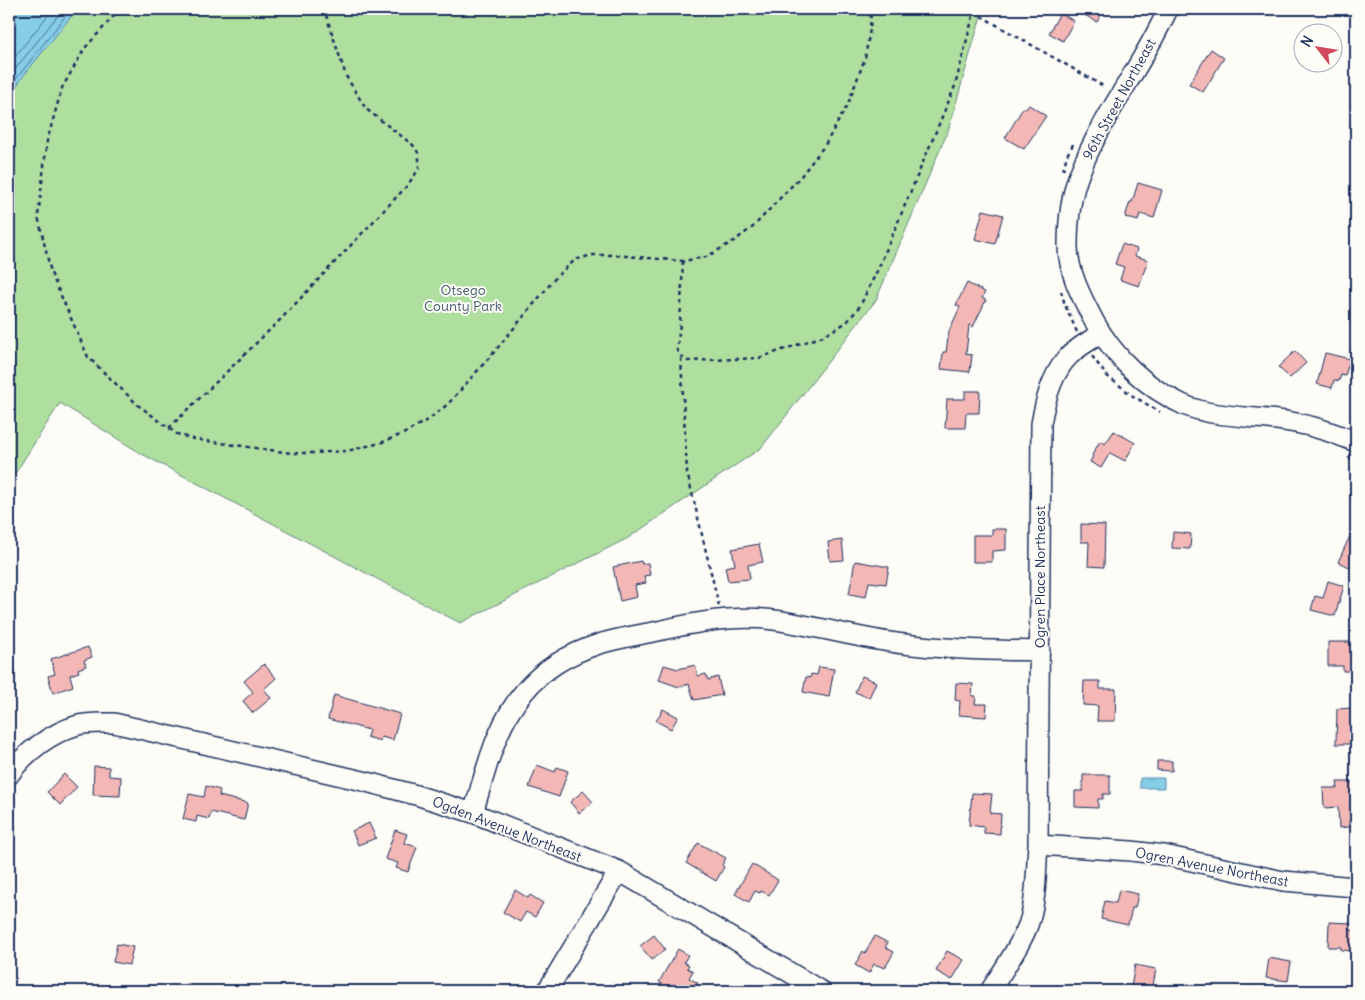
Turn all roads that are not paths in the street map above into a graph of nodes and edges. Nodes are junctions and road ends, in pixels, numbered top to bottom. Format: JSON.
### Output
{"nodes":[{"id":1,"x":1168,"y":9,"type":"edge"},
{"id":2,"x":1101,"y":334,"type":"junction"},
{"id":3,"x":1356,"y":442,"type":"edge"},
{"id":4,"x":1040,"y":651,"type":"junction"},
{"id":5,"x":9,"y":776,"type":"edge"},
{"id":6,"x":472,"y":813,"type":"junction"},
{"id":7,"x":1038,"y":845,"type":"junction"},
{"id":8,"x":619,"y":871,"type":"junction"},
{"id":9,"x":1356,"y":887,"type":"edge"},
{"id":10,"x":547,"y":991,"type":"edge"},
{"id":11,"x":821,"y":991,"type":"edge"},
{"id":12,"x":990,"y":991,"type":"edge"}],
"edges":[{"from":1,"to":2,"type":"street","name":"96th Street Northeast"},
{"from":2,"to":3,"type":"street","name":"96th Street Northeast"},
{"from":2,"to":4,"type":"street","name":"Ogren Place Northeast"},
{"from":4,"to":6,"type":"street"},
{"from":4,"to":7,"type":"street","name":"Ogren Place Northeast"},
{"from":5,"to":6,"type":"street","name":"Ogden Avenue Northeast"},
{"from":6,"to":8,"type":"street","name":"Ogden Avenue Northeast"},
{"from":7,"to":9,"type":"street","name":"Ogren Avenue Northeast"},
{"from":7,"to":12,"type":"street","name":"Ogren Place Northeast"},
{"from":8,"to":10,"type":"street"},
{"from":8,"to":11,"type":"street","name":"Ogden Avenue Northeast"}]}
